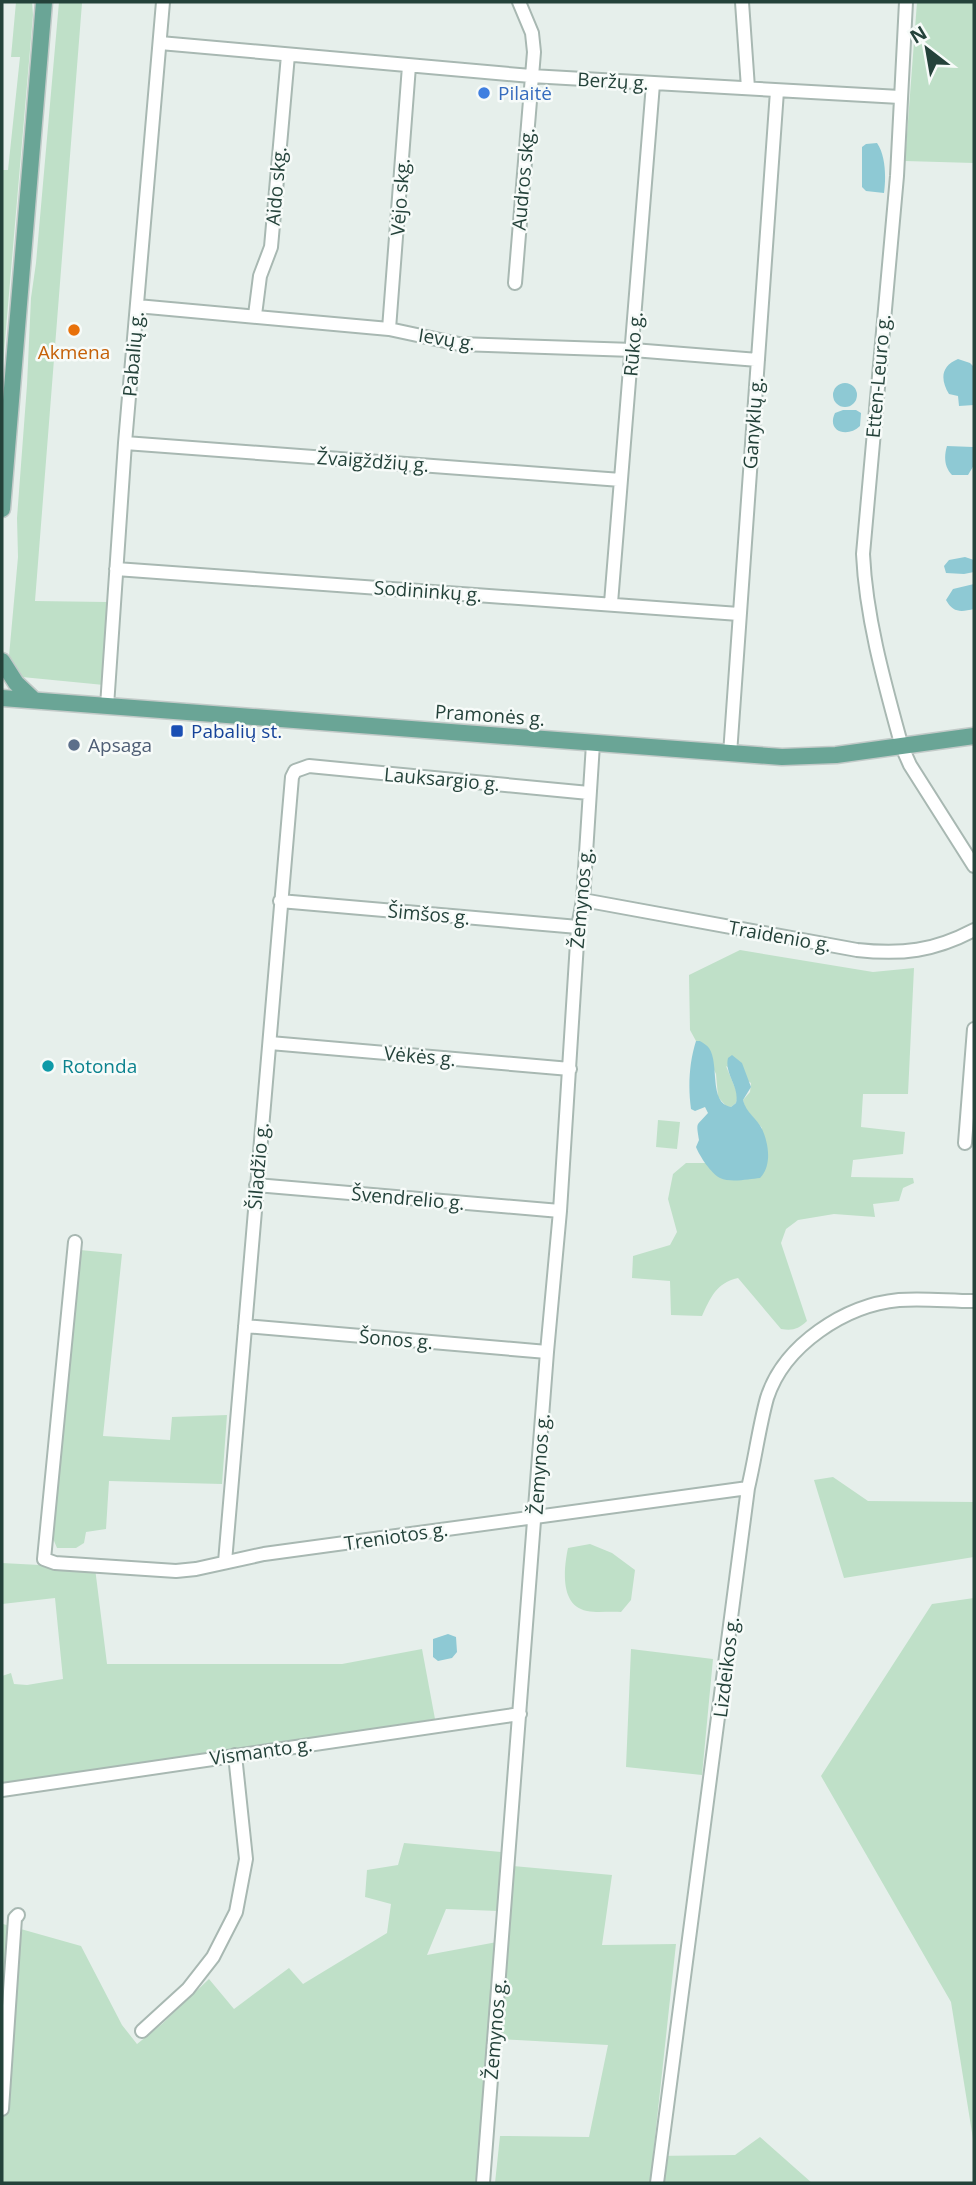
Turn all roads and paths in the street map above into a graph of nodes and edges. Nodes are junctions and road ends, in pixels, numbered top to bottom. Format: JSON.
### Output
{"nodes":[{"id":1,"x":44,"y":2,"type":"edge"},
{"id":2,"x":163,"y":2,"type":"edge"},
{"id":3,"x":519,"y":2,"type":"edge"},
{"id":4,"x":742,"y":2,"type":"edge"},
{"id":5,"x":906,"y":2,"type":"edge"},
{"id":6,"x":160,"y":43,"type":"junction"},
{"id":7,"x":288,"y":55,"type":"junction"},
{"id":8,"x":409,"y":65,"type":"junction"},
{"id":9,"x":531,"y":76,"type":"junction"},
{"id":10,"x":653,"y":84,"type":"junction"},
{"id":11,"x":748,"y":88,"type":"junction"},
{"id":12,"x":777,"y":91,"type":"junction"},
{"id":13,"x":900,"y":97,"type":"junction"},
{"id":14,"x":514,"y":283,"type":"dead end"},
{"id":15,"x":137,"y":306,"type":"junction"},
{"id":16,"x":255,"y":315,"type":"junction"},
{"id":17,"x":389,"y":329,"type":"junction"},
{"id":18,"x":633,"y":350,"type":"junction"},
{"id":19,"x":758,"y":360,"type":"junction"},
{"id":20,"x":125,"y":443,"type":"junction"},
{"id":21,"x":621,"y":480,"type":"junction"},
{"id":22,"x":2,"y":509,"type":"edge"},
{"id":23,"x":117,"y":569,"type":"junction"},
{"id":24,"x":611,"y":603,"type":"junction"},
{"id":25,"x":739,"y":614,"type":"junction"},
{"id":26,"x":2,"y":661,"type":"edge"},
{"id":27,"x":2,"y":698,"type":"edge"},
{"id":28,"x":34,"y":700,"type":"junction"},
{"id":29,"x":107,"y":706,"type":"junction"},
{"id":30,"x":974,"y":736,"type":"edge"},
{"id":31,"x":593,"y":744,"type":"junction"},
{"id":32,"x":902,"y":747,"type":"junction"},
{"id":33,"x":730,"y":754,"type":"junction"},
{"id":34,"x":295,"y":771,"type":"joint"},
{"id":35,"x":589,"y":793,"type":"junction"},
{"id":36,"x":974,"y":866,"type":"edge"},
{"id":37,"x":583,"y":900,"type":"junction"},
{"id":38,"x":280,"y":901,"type":"junction"},
{"id":39,"x":578,"y":927,"type":"junction"},
{"id":40,"x":974,"y":930,"type":"edge"},
{"id":41,"x":974,"y":1029,"type":"edge"},
{"id":42,"x":270,"y":1042,"type":"junction"},
{"id":43,"x":570,"y":1069,"type":"junction"},
{"id":44,"x":965,"y":1143,"type":"dead end"},
{"id":45,"x":256,"y":1185,"type":"junction"},
{"id":46,"x":560,"y":1211,"type":"junction"},
{"id":47,"x":75,"y":1242,"type":"dead end"},
{"id":48,"x":974,"y":1301,"type":"edge"},
{"id":49,"x":245,"y":1326,"type":"junction"},
{"id":50,"x":547,"y":1352,"type":"junction"},
{"id":51,"x":748,"y":1488,"type":"junction"},
{"id":52,"x":535,"y":1517,"type":"junction"},
{"id":53,"x":225,"y":1562,"type":"junction"},
{"id":54,"x":520,"y":1714,"type":"junction"},
{"id":55,"x":234,"y":1755,"type":"junction"},
{"id":56,"x":2,"y":1790,"type":"edge"},
{"id":57,"x":18,"y":1915,"type":"dead end"},
{"id":58,"x":142,"y":2031,"type":"dead end"},
{"id":59,"x":2,"y":2109,"type":"edge"},
{"id":60,"x":483,"y":2183,"type":"edge"},
{"id":61,"x":657,"y":2183,"type":"edge"}],
"edges":[{"from":1,"to":22,"type":"main road"},
{"from":2,"to":6,"type":"street","name":"Pabalių g."},
{"from":3,"to":9,"type":"street","name":"Audros skg."},
{"from":4,"to":11,"type":"street"},
{"from":5,"to":13,"type":"street","name":"Etten-Leuro g."},
{"from":6,"to":7,"type":"street","name":"Beržų g."},
{"from":6,"to":15,"type":"street","name":"Pabalių g."},
{"from":7,"to":8,"type":"street","name":"Beržų g."},
{"from":7,"to":16,"type":"street","name":"Aido skg."},
{"from":8,"to":9,"type":"street","name":"Beržų g."},
{"from":8,"to":17,"type":"street","name":"Vėjo skg."},
{"from":9,"to":10,"type":"street","name":"Beržų g."},
{"from":9,"to":14,"type":"street","name":"Audros skg."},
{"from":10,"to":11,"type":"street","name":"Beržų g."},
{"from":10,"to":18,"type":"street","name":"Rūko g."},
{"from":11,"to":12,"type":"street","name":"Beržų g."},
{"from":12,"to":13,"type":"street","name":"Beržų g."},
{"from":12,"to":19,"type":"street","name":"Ganyklų g."},
{"from":13,"to":32,"type":"street","name":"Etten-Leuro g."},
{"from":15,"to":16,"type":"street","name":"Ievų g."},
{"from":15,"to":20,"type":"street","name":"Pabalių g."},
{"from":16,"to":17,"type":"street","name":"Ievų g."},
{"from":17,"to":18,"type":"street","name":"Ievų g."},
{"from":18,"to":19,"type":"street","name":"Ievų g."},
{"from":18,"to":21,"type":"street","name":"Rūko g."},
{"from":19,"to":25,"type":"street","name":"Ganyklų g."},
{"from":20,"to":21,"type":"street","name":"Žvaigždžių g."},
{"from":20,"to":23,"type":"street","name":"Pabalių g."},
{"from":21,"to":24,"type":"street","name":"Rūko g."},
{"from":23,"to":24,"type":"street","name":"Sodininkų g."},
{"from":23,"to":29,"type":"street","name":"Pabalių g."},
{"from":24,"to":25,"type":"street","name":"Sodininkų g."},
{"from":25,"to":33,"type":"street","name":"Ganyklų g."},
{"from":26,"to":28,"type":"main road"},
{"from":27,"to":28,"type":"main road","name":"Pramonės g."},
{"from":28,"to":29,"type":"main road","name":"Pramonės g."},
{"from":29,"to":31,"type":"main road","name":"Pramonės g."},
{"from":30,"to":32,"type":"main road","name":"Pramonės g."},
{"from":31,"to":33,"type":"main road","name":"Pramonės g."},
{"from":31,"to":35,"type":"street","name":"Žemynos g."},
{"from":32,"to":33,"type":"main road","name":"Pramonės g."},
{"from":32,"to":36,"type":"street","name":"Etten-Leuro g."},
{"from":34,"to":35,"type":"street","name":"Lauksargio g."},
{"from":34,"to":38,"type":"street","name":"Šiladžio g."},
{"from":35,"to":37,"type":"street","name":"Žemynos g."},
{"from":37,"to":39,"type":"street","name":"Žemynos g."},
{"from":37,"to":40,"type":"street","name":"Traidenio g."},
{"from":38,"to":39,"type":"street","name":"Šimšos g."},
{"from":38,"to":42,"type":"street","name":"Šiladžio g."},
{"from":39,"to":43,"type":"street","name":"Žemynos g."},
{"from":41,"to":44,"type":"street"},
{"from":42,"to":43,"type":"street","name":"Vėkės g."},
{"from":42,"to":45,"type":"street","name":"Šiladžio g."},
{"from":43,"to":46,"type":"street","name":"Žemynos g."},
{"from":45,"to":46,"type":"street","name":"Švendrelio g."},
{"from":45,"to":49,"type":"street","name":"Šiladžio g."},
{"from":46,"to":50,"type":"street","name":"Žemynos g."},
{"from":47,"to":53,"type":"street","name":"Treniotos g."},
{"from":48,"to":51,"type":"street","name":"Lizdeikos g."},
{"from":49,"to":50,"type":"street","name":"Šonos g."},
{"from":49,"to":53,"type":"street","name":"Šiladžio g."},
{"from":50,"to":52,"type":"street","name":"Žemynos g."},
{"from":51,"to":52,"type":"street","name":"Treniotos g."},
{"from":51,"to":61,"type":"street","name":"Lizdeikos g."},
{"from":52,"to":53,"type":"street","name":"Treniotos g."},
{"from":52,"to":54,"type":"street","name":"Žemynos g."},
{"from":54,"to":55,"type":"street","name":"Vismanto g."},
{"from":54,"to":60,"type":"street","name":"Žemynos g."},
{"from":55,"to":56,"type":"street","name":"Vismanto g."},
{"from":55,"to":58,"type":"street"},
{"from":57,"to":59,"type":"street"}]}
